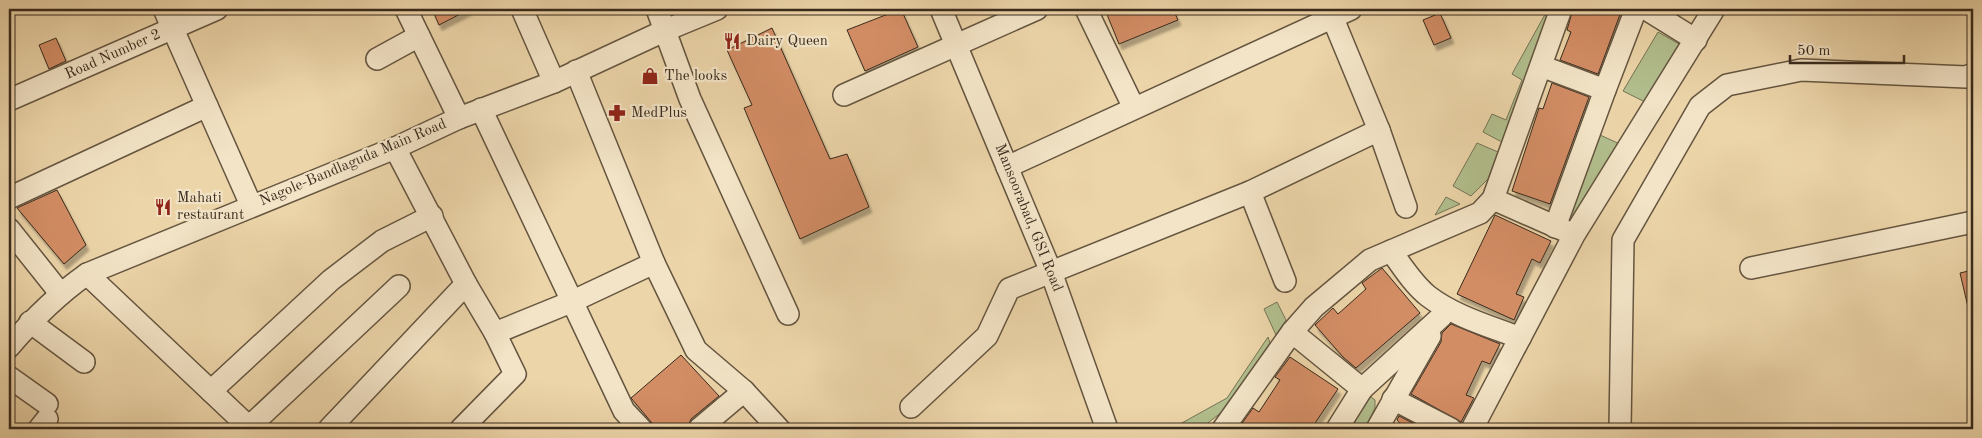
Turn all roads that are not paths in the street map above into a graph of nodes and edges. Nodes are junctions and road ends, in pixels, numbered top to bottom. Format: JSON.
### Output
{"nodes":[{"id":1,"x":164,"y":9,"type":"edge"},
{"id":2,"x":217,"y":9,"type":"edge"},
{"id":3,"x":406,"y":9,"type":"edge"},
{"id":4,"x":522,"y":9,"type":"edge"},
{"id":5,"x":657,"y":9,"type":"edge"},
{"id":6,"x":717,"y":9,"type":"edge"},
{"id":7,"x":941,"y":9,"type":"edge"},
{"id":8,"x":1037,"y":9,"type":"edge"},
{"id":9,"x":1086,"y":9,"type":"edge"},
{"id":10,"x":1561,"y":9,"type":"edge"},
{"id":11,"x":1636,"y":9,"type":"edge"},
{"id":12,"x":1646,"y":9,"type":"edge"},
{"id":13,"x":1714,"y":9,"type":"edge"},
{"id":14,"x":1338,"y":11,"type":"edge"},
{"id":15,"x":173,"y":28,"type":"junction"},
{"id":16,"x":666,"y":30,"type":"junction"},
{"id":17,"x":419,"y":36,"type":"junction"},
{"id":18,"x":1696,"y":40,"type":"junction"},
{"id":19,"x":957,"y":44,"type":"junction"},
{"id":20,"x":377,"y":59,"type":"dead end"},
{"id":21,"x":1541,"y":66,"type":"junction"},
{"id":22,"x":576,"y":71,"type":"junction"},
{"id":23,"x":1973,"y":74,"type":"edge"},
{"id":24,"x":554,"y":82,"type":"junction"},
{"id":25,"x":1606,"y":90,"type":"junction"},
{"id":26,"x":844,"y":95,"type":"dead end"},
{"id":27,"x":9,"y":100,"type":"edge"},
{"id":28,"x":207,"y":106,"type":"junction"},
{"id":29,"x":1134,"y":108,"type":"junction"},
{"id":30,"x":481,"y":109,"type":"junction"},
{"id":31,"x":459,"y":118,"type":"junction"},
{"id":32,"x":1379,"y":130,"type":"junction"},
{"id":33,"x":395,"y":148,"type":"junction"},
{"id":34,"x":1007,"y":167,"type":"junction"},
{"id":35,"x":1250,"y":192,"type":"junction"},
{"id":36,"x":9,"y":198,"type":"edge"},
{"id":37,"x":1493,"y":198,"type":"junction"},
{"id":38,"x":251,"y":206,"type":"junction"},
{"id":39,"x":1406,"y":207,"type":"dead end"},
{"id":40,"x":432,"y":216,"type":"junction"},
{"id":41,"x":1973,"y":222,"type":"edge"},
{"id":42,"x":1555,"y":227,"type":"junction"},
{"id":43,"x":9,"y":229,"type":"edge"},
{"id":44,"x":1574,"y":235,"type":"junction"},
{"id":45,"x":1390,"y":251,"type":"junction"},
{"id":46,"x":654,"y":263,"type":"junction"},
{"id":47,"x":1751,"y":268,"type":"dead end"},
{"id":48,"x":1051,"y":272,"type":"junction"},
{"id":49,"x":87,"y":274,"type":"junction"},
{"id":50,"x":1285,"y":281,"type":"dead end"},
{"id":51,"x":466,"y":284,"type":"junction"},
{"id":52,"x":399,"y":286,"type":"dead end"},
{"id":53,"x":60,"y":293,"type":"junction"},
{"id":54,"x":571,"y":302,"type":"junction"},
{"id":55,"x":1444,"y":312,"type":"junction"},
{"id":56,"x":788,"y":314,"type":"dead end"},
{"id":57,"x":30,"y":322,"type":"junction"},
{"id":58,"x":1292,"y":332,"type":"junction"},
{"id":59,"x":495,"y":333,"type":"junction"},
{"id":60,"x":1520,"y":338,"type":"junction"},
{"id":61,"x":9,"y":347,"type":"edge"},
{"id":62,"x":84,"y":362,"type":"dead end"},
{"id":63,"x":9,"y":377,"type":"edge"},
{"id":64,"x":1362,"y":389,"type":"junction"},
{"id":65,"x":211,"y":391,"type":"junction"},
{"id":66,"x":744,"y":392,"type":"junction"},
{"id":67,"x":1393,"y":399,"type":"junction"},
{"id":68,"x":911,"y":407,"type":"dead end"},
{"id":69,"x":44,"y":417,"type":"edge"},
{"id":70,"x":242,"y":426,"type":"edge"},
{"id":71,"x":329,"y":429,"type":"edge"},
{"id":72,"x":461,"y":429,"type":"edge"},
{"id":73,"x":641,"y":429,"type":"edge"},
{"id":74,"x":699,"y":429,"type":"edge"},
{"id":75,"x":779,"y":429,"type":"edge"},
{"id":76,"x":1108,"y":429,"type":"edge"},
{"id":77,"x":1223,"y":429,"type":"edge"},
{"id":78,"x":1337,"y":429,"type":"edge"},
{"id":79,"x":1377,"y":429,"type":"edge"},
{"id":80,"x":1451,"y":429,"type":"edge"},
{"id":81,"x":1472,"y":429,"type":"edge"},
{"id":82,"x":1620,"y":429,"type":"edge"}],
"edges":[{"from":1,"to":15,"type":"street"},
{"from":2,"to":15,"type":"street","name":"Road Number 2"},
{"from":3,"to":17,"type":"street"},
{"from":4,"to":24,"type":"street"},
{"from":5,"to":16,"type":"street"},
{"from":6,"to":16,"type":"street","name":"Nagole-Bandlaguda Main Road"},
{"from":7,"to":19,"type":"street","name":"Mansoorabad, GSI Road"},
{"from":8,"to":19,"type":"street"},
{"from":9,"to":29,"type":"street"},
{"from":10,"to":21,"type":"street"},
{"from":11,"to":25,"type":"street"},
{"from":12,"to":18,"type":"street"},
{"from":13,"to":18,"type":"street"},
{"from":14,"to":29,"type":"street"},
{"from":14,"to":32,"type":"street"},
{"from":15,"to":27,"type":"street","name":"Road Number 2"},
{"from":15,"to":28,"type":"street"},
{"from":16,"to":22,"type":"street","name":"Nagole-Bandlaguda Main Road"},
{"from":16,"to":56,"type":"street"},
{"from":17,"to":20,"type":"street"},
{"from":17,"to":31,"type":"street"},
{"from":18,"to":44,"type":"street"},
{"from":19,"to":26,"type":"street"},
{"from":19,"to":34,"type":"street","name":"Mansoorabad, GSI Road"},
{"from":21,"to":25,"type":"street"},
{"from":21,"to":37,"type":"street"},
{"from":22,"to":24,"type":"street","name":"Nagole-Bandlaguda Main Road"},
{"from":22,"to":46,"type":"street"},
{"from":23,"to":82,"type":"street"},
{"from":24,"to":30,"type":"street","name":"Nagole-Bandlaguda Main Road"},
{"from":25,"to":42,"type":"street"},
{"from":28,"to":36,"type":"street"},
{"from":28,"to":38,"type":"street"},
{"from":29,"to":34,"type":"street"},
{"from":30,"to":31,"type":"street","name":"Nagole-Bandlaguda Main Road"},
{"from":30,"to":54,"type":"street"},
{"from":31,"to":33,"type":"street","name":"Nagole-Bandlaguda Main Road"},
{"from":32,"to":35,"type":"street"},
{"from":32,"to":39,"type":"street"},
{"from":33,"to":38,"type":"street","name":"Nagole-Bandlaguda Main Road"},
{"from":33,"to":40,"type":"street"},
{"from":34,"to":48,"type":"street","name":"Mansoorabad, GSI Road"},
{"from":35,"to":48,"type":"street"},
{"from":35,"to":50,"type":"street"},
{"from":37,"to":42,"type":"street"},
{"from":37,"to":45,"type":"street"},
{"from":38,"to":49,"type":"street","name":"Nagole-Bandlaguda Main Road"},
{"from":40,"to":51,"type":"street"},
{"from":40,"to":65,"type":"street"},
{"from":41,"to":47,"type":"street"},
{"from":42,"to":44,"type":"street"},
{"from":43,"to":53,"type":"street"},
{"from":44,"to":60,"type":"street"},
{"from":45,"to":55,"type":"street"},
{"from":45,"to":58,"type":"street"},
{"from":46,"to":54,"type":"street"},
{"from":46,"to":66,"type":"street"},
{"from":48,"to":68,"type":"street"},
{"from":48,"to":76,"type":"street","name":"Mansoorabad, GSI Road"},
{"from":49,"to":53,"type":"street","name":"Nagole-Bandlaguda Main Road"},
{"from":49,"to":65,"type":"street"},
{"from":51,"to":59,"type":"street"},
{"from":51,"to":71,"type":"street"},
{"from":52,"to":70,"type":"street"},
{"from":53,"to":57,"type":"street","name":"Nagole-Bandlaguda Main Road"},
{"from":54,"to":59,"type":"street"},
{"from":54,"to":73,"type":"street"},
{"from":55,"to":60,"type":"street"},
{"from":55,"to":64,"type":"street"},
{"from":55,"to":67,"type":"street"},
{"from":57,"to":61,"type":"street","name":"Nagole-Bandlaguda Main Road"},
{"from":57,"to":62,"type":"street"},
{"from":58,"to":64,"type":"street"},
{"from":58,"to":77,"type":"street"},
{"from":59,"to":72,"type":"street"},
{"from":60,"to":81,"type":"street"},
{"from":63,"to":69,"type":"street"},
{"from":64,"to":78,"type":"street"},
{"from":65,"to":70,"type":"street"},
{"from":66,"to":74,"type":"street"},
{"from":66,"to":75,"type":"street"},
{"from":67,"to":79,"type":"street"},
{"from":67,"to":80,"type":"street"}]}
